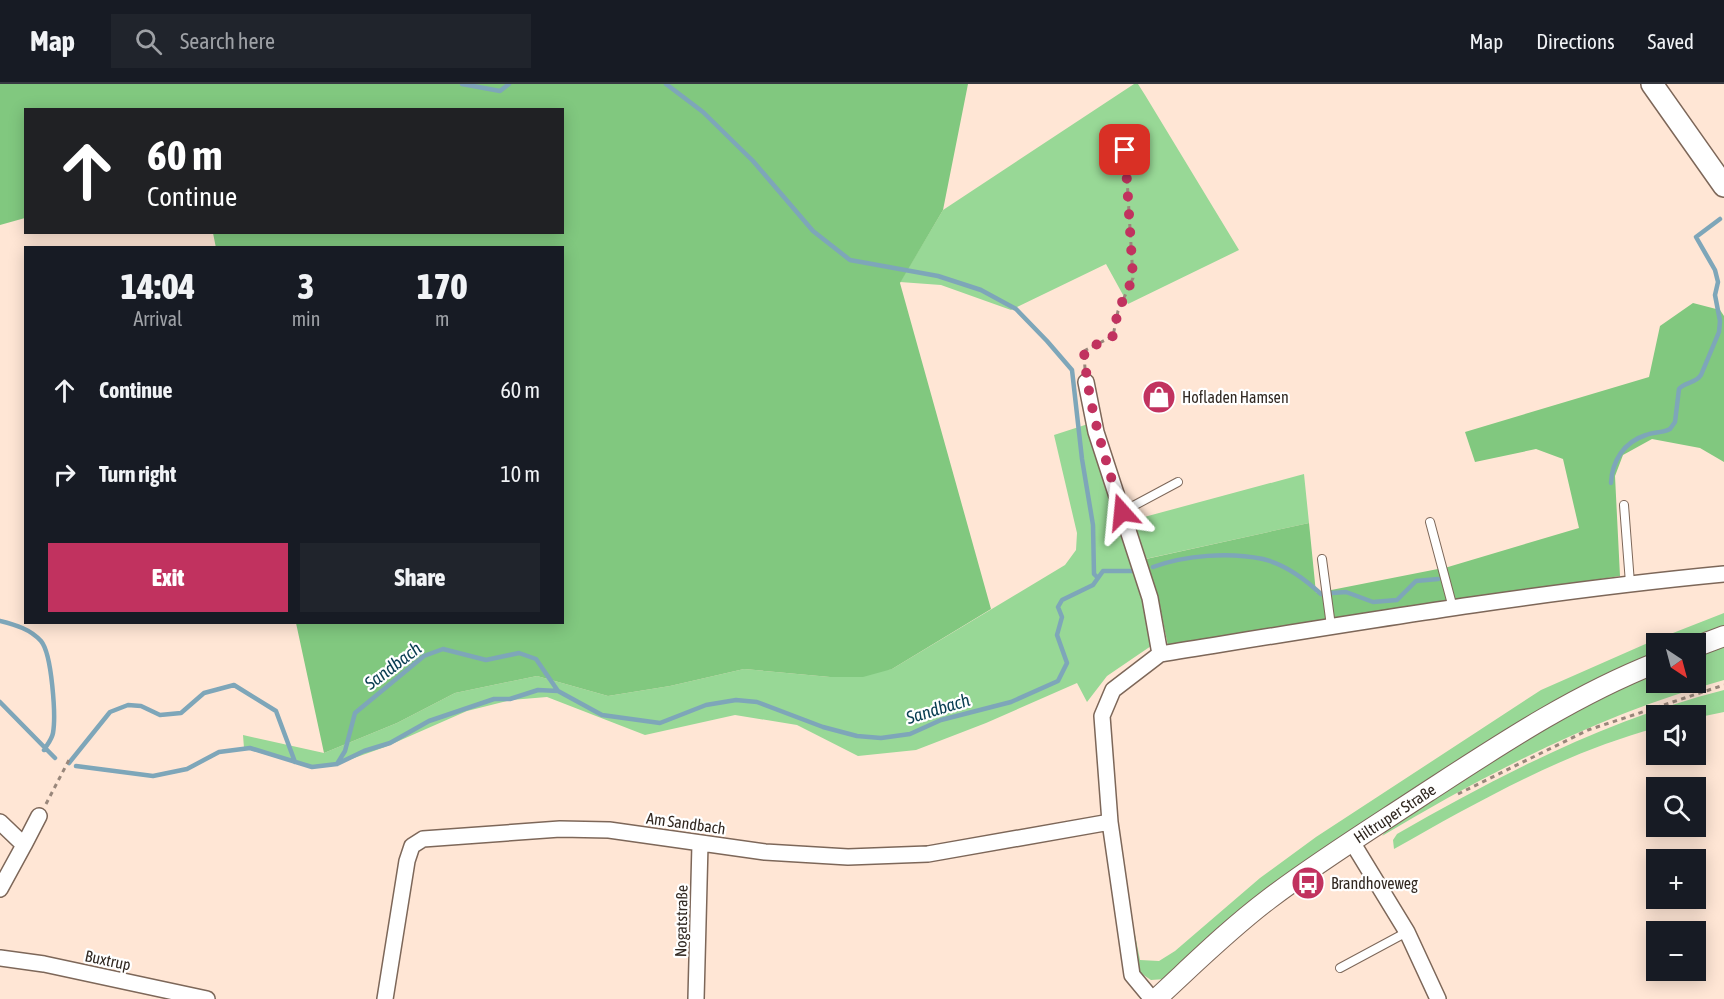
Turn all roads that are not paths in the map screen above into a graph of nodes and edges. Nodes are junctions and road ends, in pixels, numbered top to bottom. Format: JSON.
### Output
{"nodes":[{"id":1,"x":1652,"y":84,"type":"edge"},
{"id":2,"x":1724,"y":186,"type":"edge"},
{"id":3,"x":1086,"y":382,"type":"road end"},
{"id":4,"x":1178,"y":482,"type":"dead end"},
{"id":5,"x":1624,"y":505,"type":"dead end"},
{"id":6,"x":1122,"y":512,"type":"junction"},
{"id":7,"x":1430,"y":522,"type":"dead end"},
{"id":8,"x":1322,"y":559,"type":"dead end"},
{"id":9,"x":1724,"y":574,"type":"edge"},
{"id":10,"x":1630,"y":583,"type":"junction"},
{"id":11,"x":1453,"y":608,"type":"junction"},
{"id":12,"x":1331,"y":626,"type":"junction"},
{"id":13,"x":1724,"y":636,"type":"edge"},
{"id":14,"x":1706,"y":643,"type":"edge"},
{"id":15,"x":1160,"y":654,"type":"junction"},
{"id":16,"x":1646,"y":667,"type":"edge"},
{"id":17,"x":39,"y":816,"type":"road end"},
{"id":18,"x":0,"y":822,"type":"edge"},
{"id":19,"x":1110,"y":822,"type":"junction"},
{"id":20,"x":1352,"y":842,"type":"junction"},
{"id":21,"x":700,"y":844,"type":"junction"},
{"id":22,"x":24,"y":845,"type":"junction"},
{"id":23,"x":0,"y":889,"type":"edge"},
{"id":24,"x":1407,"y":932,"type":"junction"},
{"id":25,"x":0,"y":958,"type":"edge"},
{"id":26,"x":1340,"y":968,"type":"dead end"},
{"id":27,"x":207,"y":999,"type":"edge"},
{"id":28,"x":385,"y":999,"type":"edge"},
{"id":29,"x":696,"y":999,"type":"edge"},
{"id":30,"x":1154,"y":999,"type":"edge"},
{"id":31,"x":1438,"y":999,"type":"edge"}],
"edges":[{"from":1,"to":2,"type":"main road"},
{"from":3,"to":6,"type":"street"},
{"from":4,"to":6,"type":"lane"},
{"from":5,"to":10,"type":"lane"},
{"from":6,"to":15,"type":"street"},
{"from":7,"to":11,"type":"lane"},
{"from":8,"to":12,"type":"lane"},
{"from":9,"to":10,"type":"street","name":"Hiltruper Straße"},
{"from":10,"to":11,"type":"street","name":"Hiltruper Straße"},
{"from":11,"to":12,"type":"street","name":"Hiltruper Straße"},
{"from":12,"to":15,"type":"street","name":"Hiltruper Straße"},
{"from":13,"to":14,"type":"street"},
{"from":15,"to":19,"type":"street","name":"Hiltruper Straße"},
{"from":16,"to":20,"type":"street","name":"Hiltruper Straße"},
{"from":17,"to":22,"type":"street"},
{"from":18,"to":22,"type":"street"},
{"from":19,"to":21,"type":"street","name":"Am Sandbach"},
{"from":19,"to":30,"type":"street","name":"Hiltruper Straße"},
{"from":20,"to":24,"type":"street"},
{"from":20,"to":30,"type":"street","name":"Hiltruper Straße"},
{"from":21,"to":28,"type":"street","name":"Am Sandbach"},
{"from":21,"to":29,"type":"street","name":"Nogatstraße"},
{"from":22,"to":23,"type":"street"},
{"from":24,"to":26,"type":"lane"},
{"from":24,"to":31,"type":"street"},
{"from":25,"to":27,"type":"street","name":"Buxtrup"}]}
